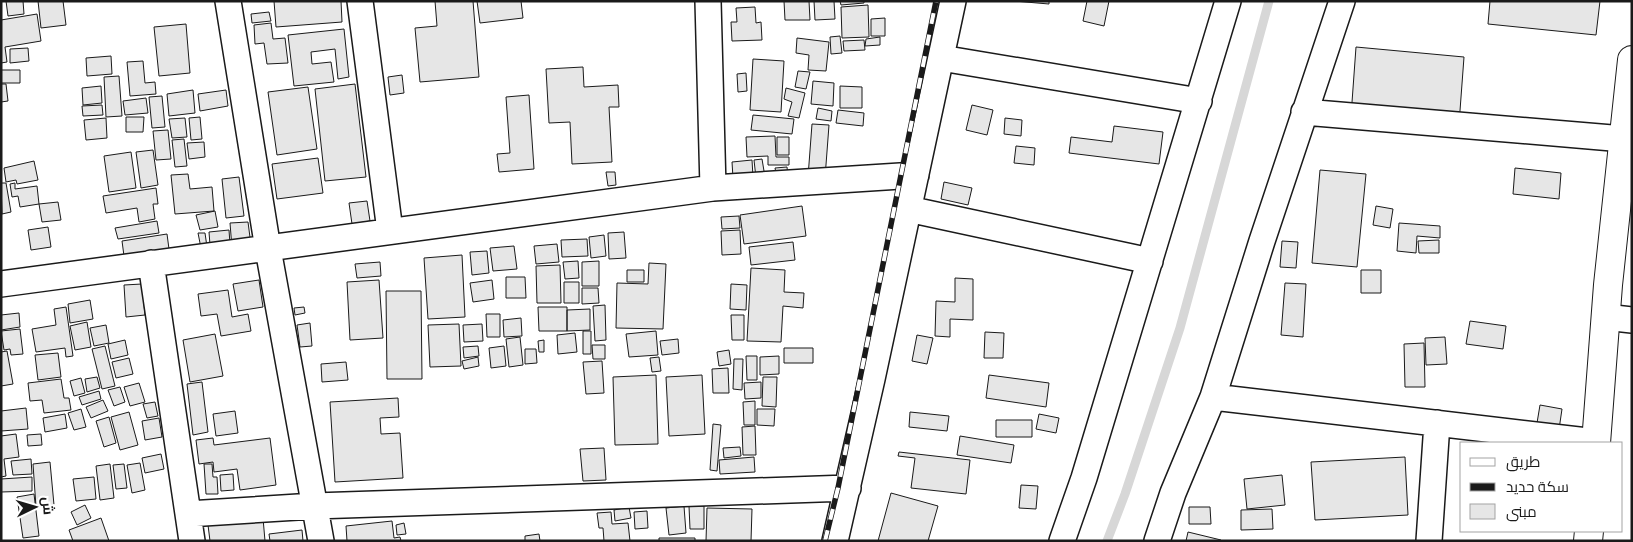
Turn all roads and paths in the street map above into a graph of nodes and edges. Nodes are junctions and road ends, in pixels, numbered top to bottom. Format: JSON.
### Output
{"nodes":[{"id":1,"x":228,"y":1,"type":"edge"},
{"id":2,"x":360,"y":1,"type":"edge"},
{"id":3,"x":708,"y":1,"type":"edge"},
{"id":4,"x":953,"y":1,"type":"edge"},
{"id":5,"x":1228,"y":1,"type":"edge"},
{"id":6,"x":1342,"y":1,"type":"edge"},
{"id":7,"x":941,"y":58,"type":"junction"},
{"id":8,"x":1632,"y":60,"type":"edge"},
{"id":9,"x":1199,"y":101,"type":"junction"},
{"id":10,"x":1304,"y":112,"type":"junction"},
{"id":11,"x":1624,"y":139,"type":"junction"},
{"id":12,"x":916,"y":175,"type":"junction"},
{"id":13,"x":1625,"y":183,"type":"edge"},
{"id":14,"x":713,"y":188,"type":"junction"},
{"id":15,"x":908,"y":209,"type":"junction"},
{"id":16,"x":390,"y":231,"type":"junction"},
{"id":17,"x":268,"y":249,"type":"junction"},
{"id":18,"x":1150,"y":262,"type":"junction"},
{"id":19,"x":151,"y":263,"type":"junction"},
{"id":20,"x":1,"y":284,"type":"edge"},
{"id":21,"x":1619,"y":319,"type":"edge"},
{"id":22,"x":1213,"y":396,"type":"junction"},
{"id":23,"x":1437,"y":423,"type":"junction"},
{"id":24,"x":1596,"y":442,"type":"edge"},
{"id":25,"x":848,"y":488,"type":"junction"},
{"id":26,"x":314,"y":506,"type":"junction"},
{"id":27,"x":188,"y":514,"type":"junction"},
{"id":28,"x":192,"y":541,"type":"edge"},
{"id":29,"x":321,"y":541,"type":"edge"},
{"id":30,"x":835,"y":541,"type":"edge"},
{"id":31,"x":1062,"y":541,"type":"edge"},
{"id":32,"x":1157,"y":541,"type":"edge"},
{"id":33,"x":1429,"y":541,"type":"edge"}],
"edges":[{"from":1,"to":17,"type":"street"},
{"from":2,"to":16,"type":"street"},
{"from":3,"to":14,"type":"street"},
{"from":4,"to":7,"type":"street"},
{"from":5,"to":9,"type":"street"},
{"from":6,"to":10,"type":"street"},
{"from":7,"to":9,"type":"street"},
{"from":7,"to":12,"type":"street"},
{"from":8,"to":11,"type":"street"},
{"from":9,"to":18,"type":"street"},
{"from":10,"to":11,"type":"street"},
{"from":10,"to":22,"type":"street"},
{"from":11,"to":13,"type":"street"},
{"from":12,"to":14,"type":"street"},
{"from":12,"to":15,"type":"street"},
{"from":13,"to":21,"type":"street"},
{"from":14,"to":16,"type":"street"},
{"from":15,"to":18,"type":"street"},
{"from":15,"to":25,"type":"street"},
{"from":16,"to":17,"type":"street"},
{"from":17,"to":19,"type":"street"},
{"from":17,"to":26,"type":"street"},
{"from":18,"to":31,"type":"street"},
{"from":19,"to":20,"type":"street"},
{"from":19,"to":27,"type":"street"},
{"from":21,"to":24,"type":"street"},
{"from":22,"to":23,"type":"street"},
{"from":22,"to":32,"type":"street"},
{"from":23,"to":24,"type":"street"},
{"from":23,"to":33,"type":"street"},
{"from":25,"to":26,"type":"street"},
{"from":25,"to":30,"type":"street"},
{"from":26,"to":27,"type":"street"},
{"from":26,"to":29,"type":"street"},
{"from":27,"to":28,"type":"street"}]}
